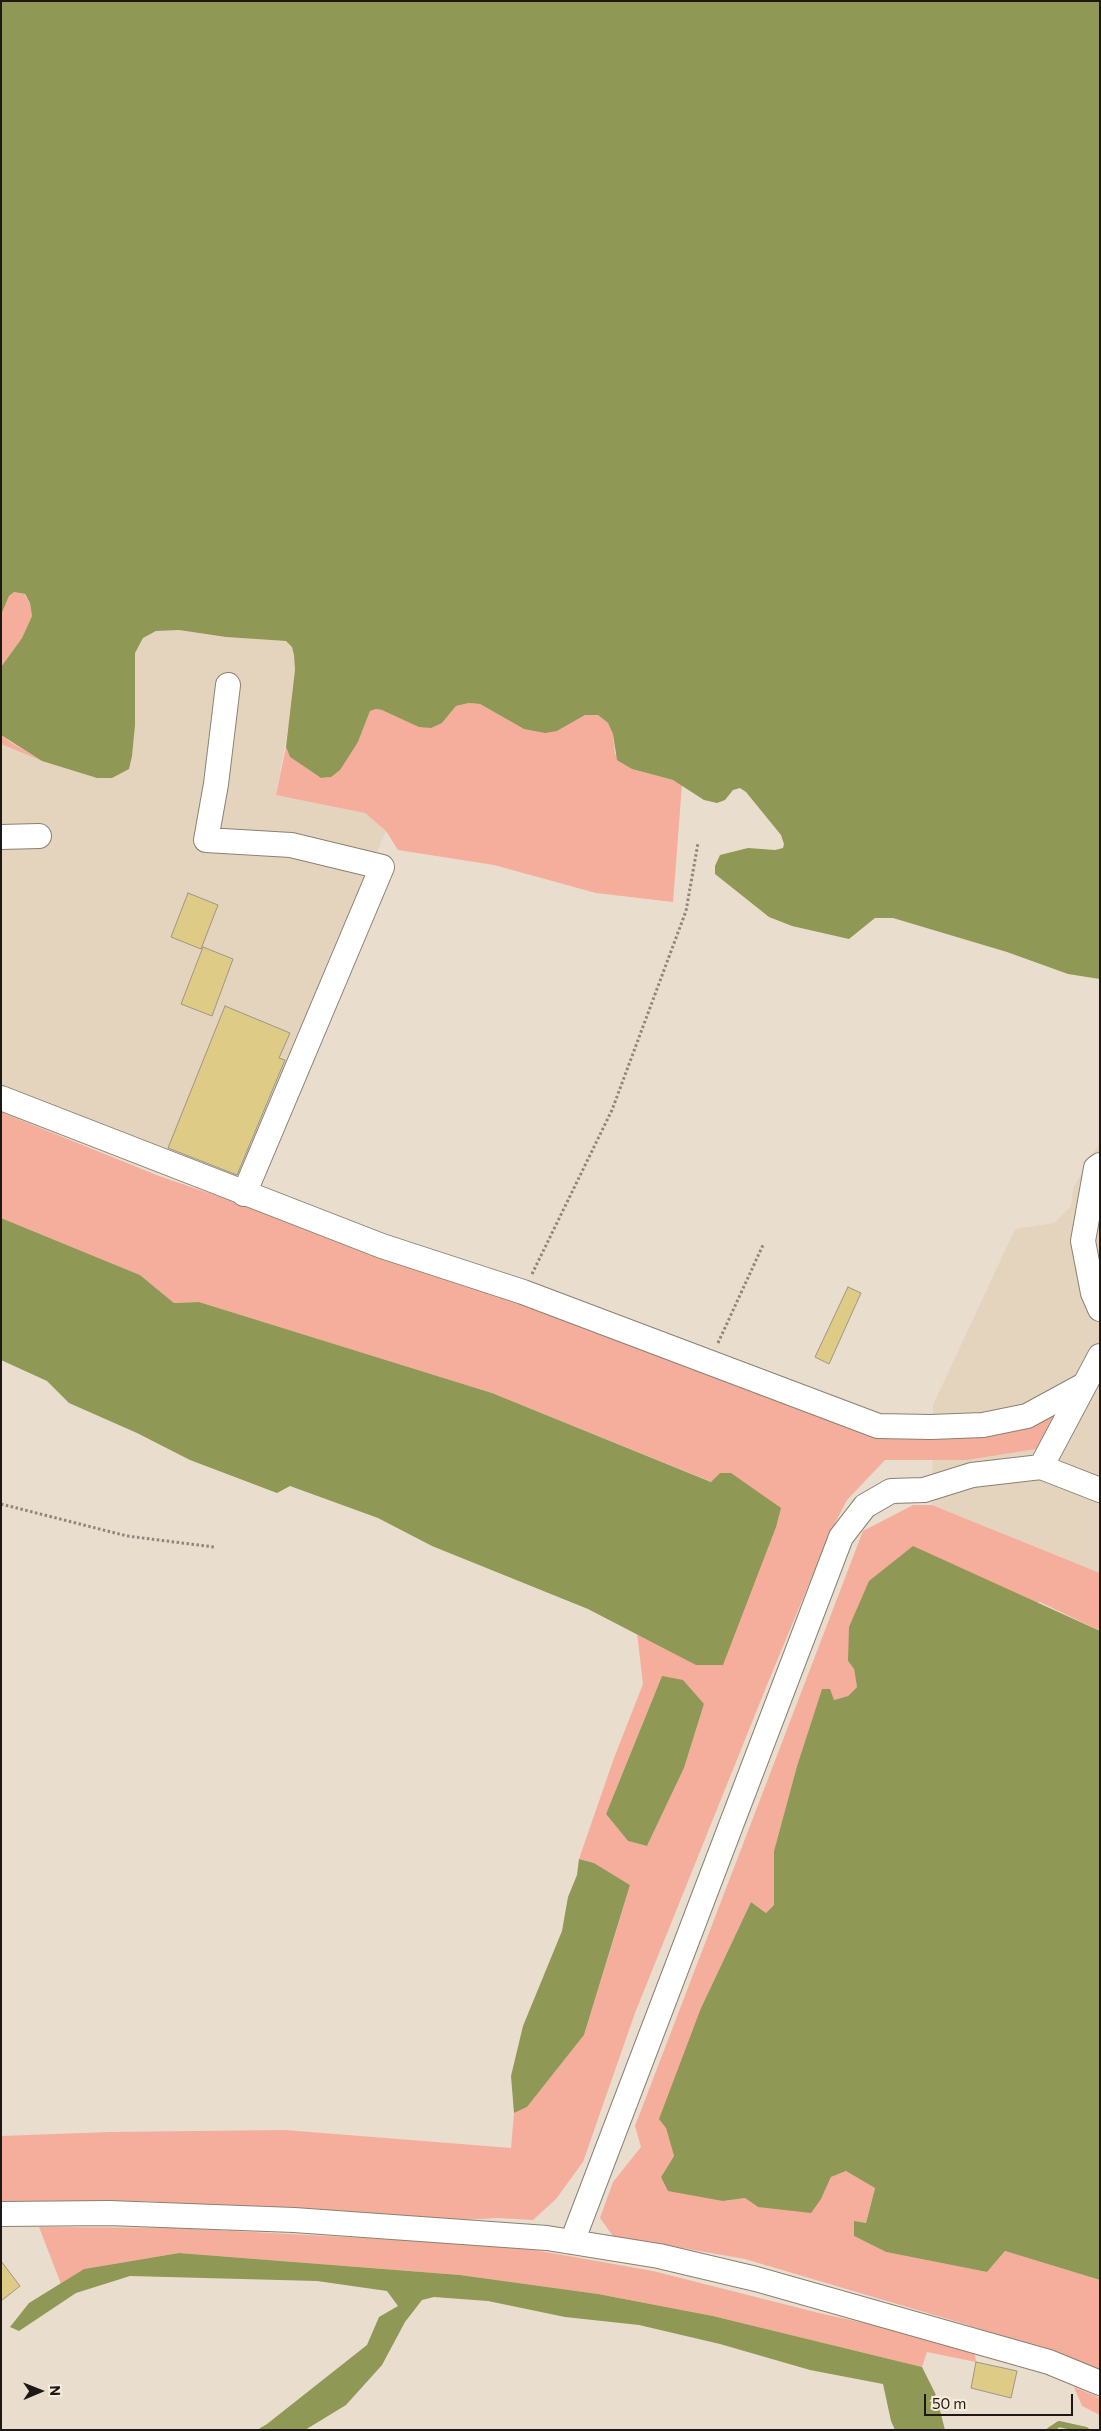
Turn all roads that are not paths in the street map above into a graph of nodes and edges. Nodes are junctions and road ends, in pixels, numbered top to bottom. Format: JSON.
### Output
{"nodes":[{"id":1,"x":228,"y":685,"type":"dead end"},
{"id":2,"x":39,"y":836,"type":"dead end"},
{"id":3,"x":1,"y":837,"type":"edge"},
{"id":4,"x":1,"y":1098,"type":"edge"},
{"id":5,"x":1099,"y":1165,"type":"edge"},
{"id":6,"x":244,"y":1194,"type":"junction"},
{"id":7,"x":1100,"y":1309,"type":"edge"},
{"id":8,"x":1100,"y":1356,"type":"edge"},
{"id":9,"x":1084,"y":1385,"type":"junction"},
{"id":10,"x":1041,"y":1467,"type":"junction"},
{"id":11,"x":1100,"y":1490,"type":"edge"},
{"id":12,"x":1,"y":2214,"type":"edge"},
{"id":13,"x":572,"y":2242,"type":"junction"},
{"id":14,"x":1100,"y":2382,"type":"edge"}],
"edges":[{"from":1,"to":6,"type":"street"},
{"from":2,"to":3,"type":"street"},
{"from":4,"to":6,"type":"street"},
{"from":5,"to":7,"type":"street"},
{"from":6,"to":9,"type":"street"},
{"from":8,"to":9,"type":"street"},
{"from":9,"to":10,"type":"street"},
{"from":10,"to":11,"type":"street"},
{"from":10,"to":13,"type":"street"},
{"from":12,"to":13,"type":"street"},
{"from":13,"to":14,"type":"street"}]}
